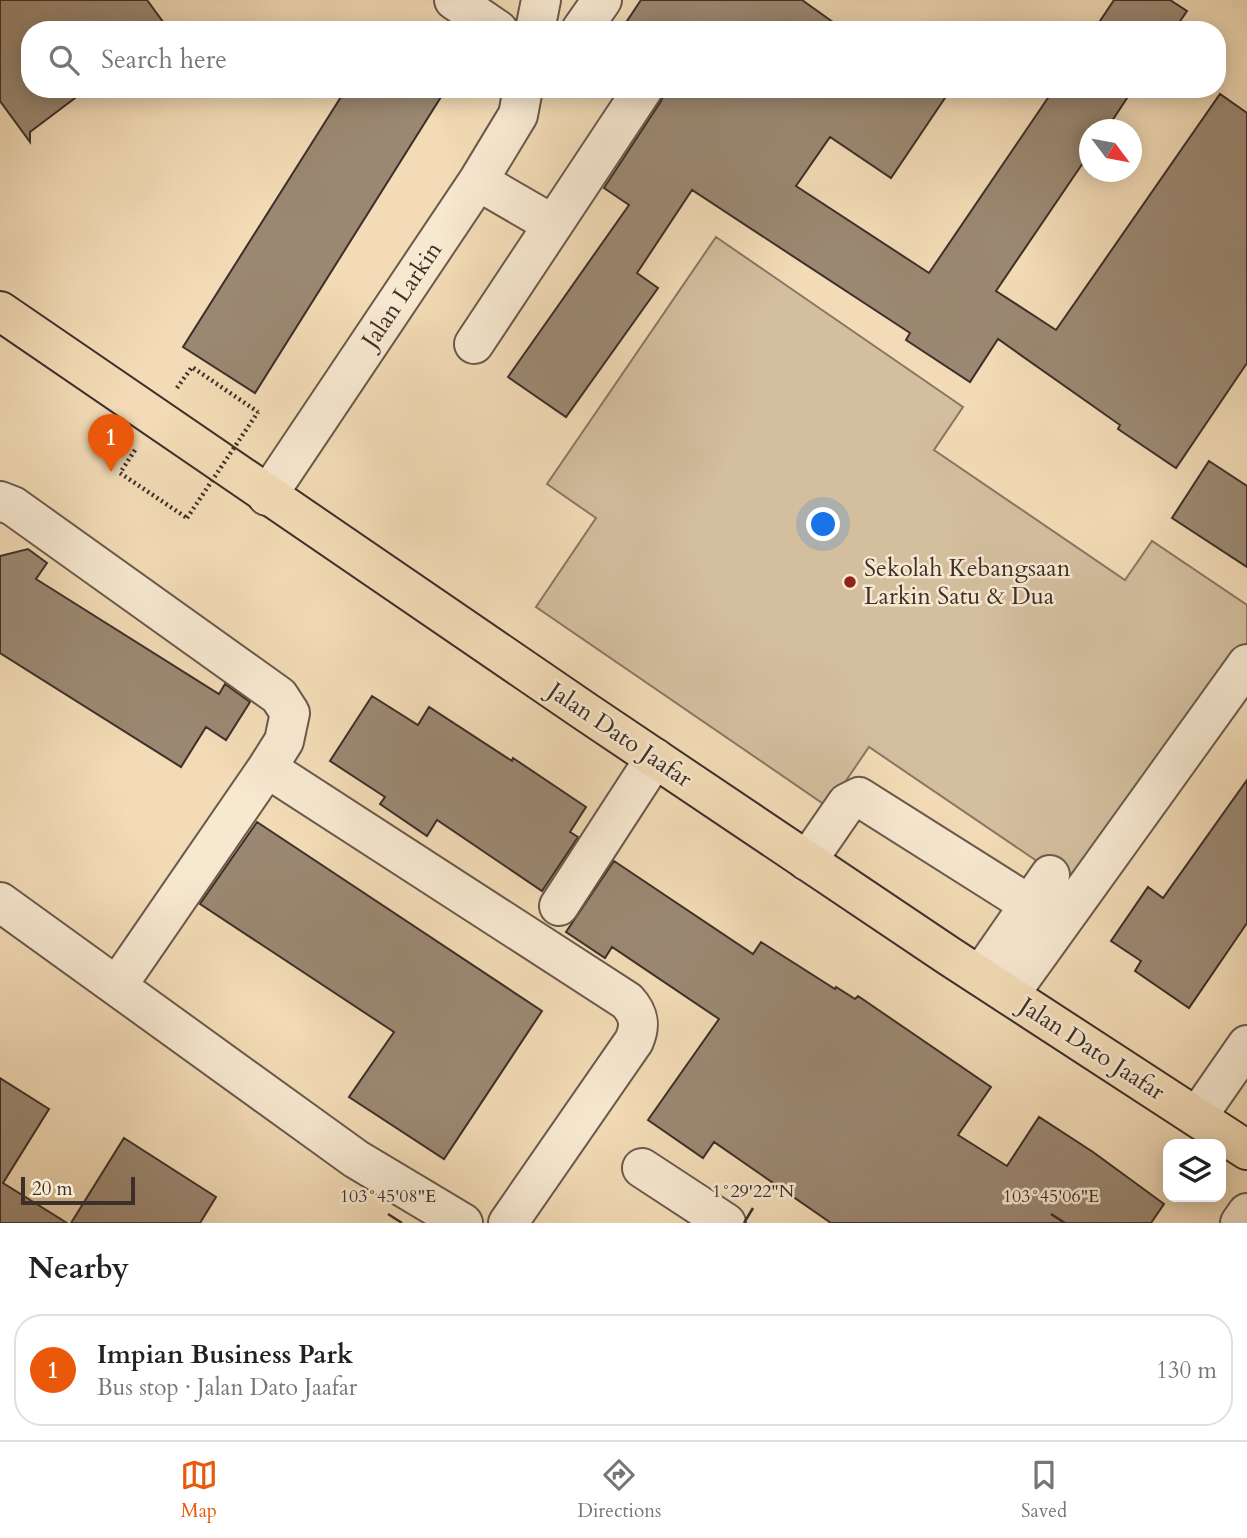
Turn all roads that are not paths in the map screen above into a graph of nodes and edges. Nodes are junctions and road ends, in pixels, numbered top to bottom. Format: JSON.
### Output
{"nodes":[{"id":1,"x":454,"y":0,"type":"edge"},
{"id":2,"x":541,"y":0,"type":"edge"},
{"id":3,"x":602,"y":0,"type":"edge"},
{"id":4,"x":485,"y":21,"type":"edge"},
{"id":5,"x":537,"y":21,"type":"edge"},
{"id":6,"x":587,"y":21,"type":"edge"},
{"id":7,"x":526,"y":98,"type":"edge"},
{"id":8,"x":637,"y":98,"type":"edge"},
{"id":9,"x":478,"y":181,"type":"junction"},
{"id":10,"x":552,"y":224,"type":"junction"},
{"id":11,"x":0,"y":311,"type":"edge"},
{"id":12,"x":474,"y":344,"type":"dead end"},
{"id":13,"x":267,"y":496,"type":"junction"},
{"id":14,"x":0,"y":501,"type":"edge"},
{"id":15,"x":1247,"y":664,"type":"edge"},
{"id":16,"x":654,"y":758,"type":"junction"},
{"id":17,"x":267,"y":768,"type":"junction"},
{"id":18,"x":807,"y":861,"type":"junction"},
{"id":19,"x":0,"y":902,"type":"edge"},
{"id":20,"x":559,"y":906,"type":"dead end"},
{"id":21,"x":994,"y":985,"type":"junction"},
{"id":22,"x":117,"y":986,"type":"junction"},
{"id":23,"x":1247,"y":1045,"type":"edge"},
{"id":24,"x":1198,"y":1117,"type":"junction"},
{"id":25,"x":1247,"y":1150,"type":"edge"},
{"id":26,"x":642,"y":1168,"type":"dead end"},
{"id":27,"x":1247,"y":1213,"type":"edge"},
{"id":28,"x":463,"y":1223,"type":"edge"},
{"id":29,"x":508,"y":1223,"type":"edge"},
{"id":30,"x":726,"y":1223,"type":"edge"},
{"id":31,"x":1240,"y":1223,"type":"edge"}],
"edges":[{"from":1,"to":4,"type":"street"},
{"from":2,"to":5,"type":"street"},
{"from":3,"to":6,"type":"street"},
{"from":7,"to":9,"type":"street","name":"Jalan Larkin"},
{"from":8,"to":10,"type":"street"},
{"from":9,"to":10,"type":"street"},
{"from":9,"to":13,"type":"street","name":"Jalan Larkin"},
{"from":10,"to":12,"type":"street"},
{"from":11,"to":13,"type":"main road","name":"Jalan Dato Jaafar"},
{"from":13,"to":16,"type":"main road","name":"Jalan Dato Jaafar"},
{"from":14,"to":17,"type":"street"},
{"from":15,"to":21,"type":"street"},
{"from":16,"to":18,"type":"main road","name":"Jalan Dato Jaafar"},
{"from":16,"to":20,"type":"street"},
{"from":17,"to":22,"type":"street"},
{"from":17,"to":29,"type":"street"},
{"from":18,"to":21,"type":"main road","name":"Jalan Dato Jaafar"},
{"from":18,"to":21,"type":"street"},
{"from":19,"to":22,"type":"street"},
{"from":21,"to":24,"type":"main road","name":"Jalan Dato Jaafar"},
{"from":22,"to":28,"type":"street"},
{"from":23,"to":24,"type":"street"},
{"from":24,"to":25,"type":"main road","name":"Jalan Dato Jaafar"},
{"from":26,"to":30,"type":"street"},
{"from":27,"to":31,"type":"street"}]}
